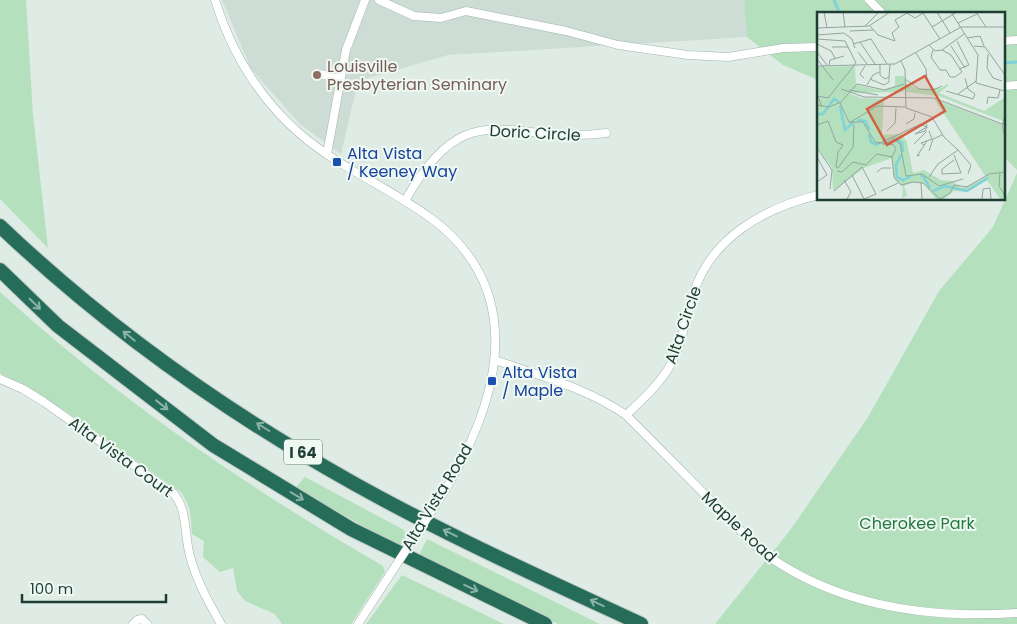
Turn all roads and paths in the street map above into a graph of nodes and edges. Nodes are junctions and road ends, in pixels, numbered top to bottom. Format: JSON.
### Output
{"nodes":[{"id":1,"x":216,"y":0,"type":"edge"},
{"id":2,"x":365,"y":0,"type":"edge"},
{"id":3,"x":379,"y":0,"type":"edge"},
{"id":4,"x":869,"y":0,"type":"edge"},
{"id":5,"x":881,"y":12,"type":"edge"},
{"id":6,"x":1017,"y":40,"type":"edge"},
{"id":7,"x":1004,"y":41,"type":"edge"},
{"id":8,"x":817,"y":47,"type":"edge"},
{"id":9,"x":320,"y":74,"type":"dead end"},
{"id":10,"x":340,"y":79,"type":"junction"},
{"id":11,"x":1017,"y":85,"type":"edge"},
{"id":12,"x":1004,"y":86,"type":"edge"},
{"id":13,"x":606,"y":133,"type":"dead end"},
{"id":14,"x":327,"y":154,"type":"junction"},
{"id":15,"x":817,"y":195,"type":"edge"},
{"id":16,"x":405,"y":201,"type":"junction"},
{"id":17,"x":0,"y":226,"type":"edge"},
{"id":18,"x":0,"y":270,"type":"edge"},
{"id":19,"x":495,"y":360,"type":"junction"},
{"id":20,"x":0,"y":379,"type":"edge"},
{"id":21,"x":626,"y":415,"type":"junction"},
{"id":22,"x":1017,"y":613,"type":"edge"},
{"id":23,"x":133,"y":624,"type":"edge"},
{"id":24,"x":147,"y":624,"type":"edge"},
{"id":25,"x":221,"y":624,"type":"edge"},
{"id":26,"x":358,"y":624,"type":"edge"},
{"id":27,"x":545,"y":624,"type":"edge"},
{"id":28,"x":641,"y":624,"type":"edge"}],
"edges":[{"from":1,"to":14,"type":"street","name":"Alta Vista Road"},
{"from":2,"to":10,"type":"street"},
{"from":3,"to":8,"type":"street"},
{"from":4,"to":5,"type":"street"},
{"from":6,"to":7,"type":"street"},
{"from":9,"to":10,"type":"street"},
{"from":10,"to":14,"type":"street"},
{"from":11,"to":12,"type":"street"},
{"from":13,"to":16,"type":"street","name":"Doric Circle"},
{"from":14,"to":16,"type":"street","name":"Alta Vista Road"},
{"from":15,"to":21,"type":"street","name":"Alta Circle"},
{"from":16,"to":19,"type":"street","name":"Alta Vista Road"},
{"from":28,"to":17,"type":"highway","number":"I 64","one_way":true},
{"from":18,"to":27,"type":"highway","number":"I 64","one_way":true},
{"from":19,"to":21,"type":"street","name":"Maple Road"},
{"from":19,"to":26,"type":"street","name":"Alta Vista Road","bridge":true},
{"from":20,"to":25,"type":"street","name":"Alta Vista Court"},
{"from":21,"to":22,"type":"street","name":"Maple Road"},
{"from":23,"to":24,"type":"street"}]}
